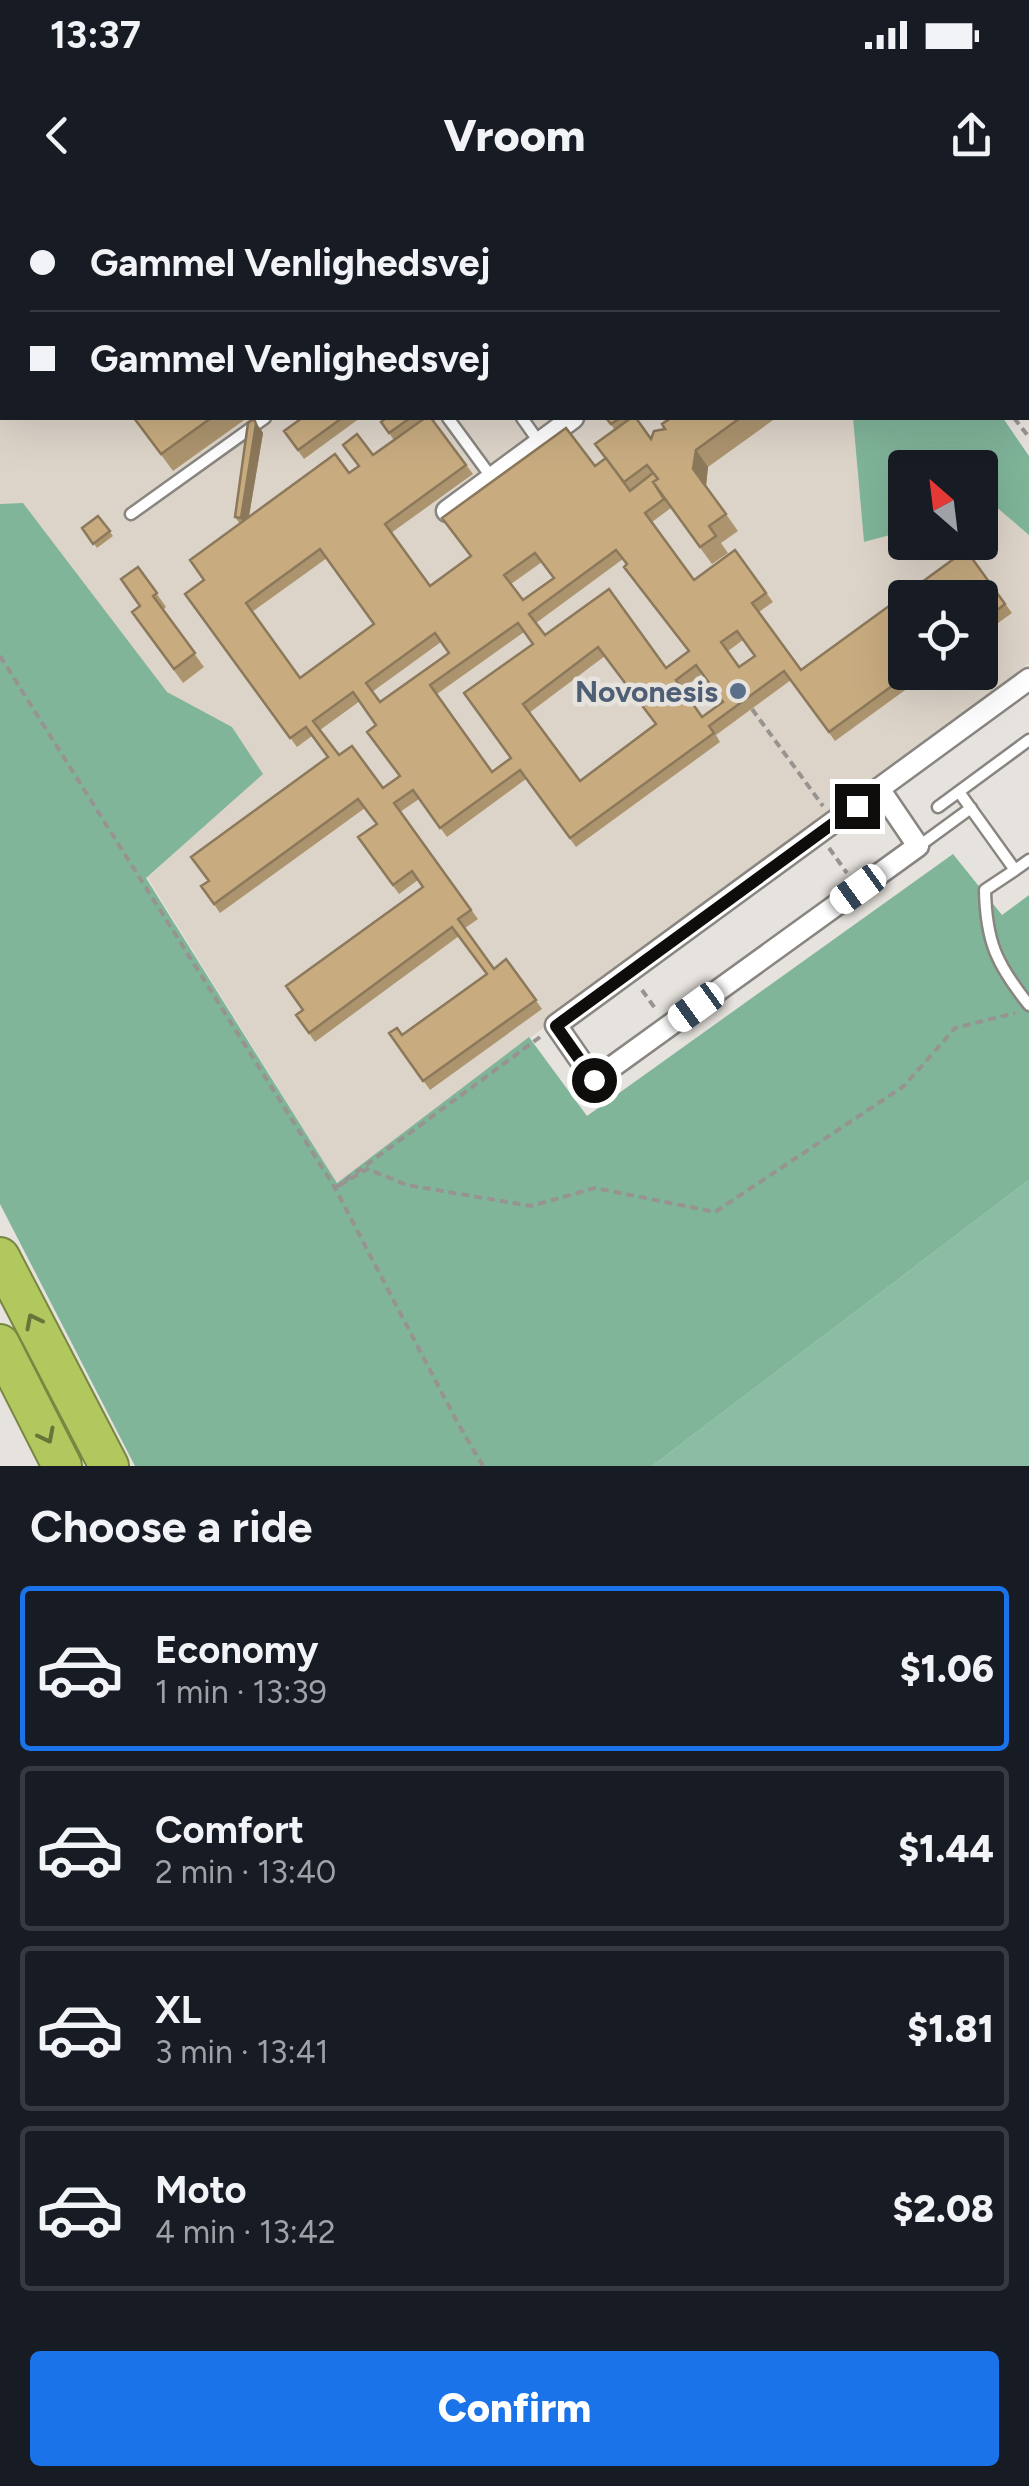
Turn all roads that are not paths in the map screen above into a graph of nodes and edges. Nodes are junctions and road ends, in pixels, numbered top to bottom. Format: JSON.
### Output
{"nodes":[{"id":1,"x":262,"y":420,"type":"edge"},
{"id":2,"x":449,"y":420,"type":"edge"},
{"id":3,"x":524,"y":420,"type":"edge"},
{"id":4,"x":570,"y":420,"type":"edge"},
{"id":5,"x":540,"y":442,"type":"junction"},
{"id":6,"x":492,"y":478,"type":"junction"},
{"id":7,"x":447,"y":511,"type":"edge"},
{"id":8,"x":131,"y":514,"type":"dead end"},
{"id":9,"x":1029,"y":679,"type":"edge"},
{"id":10,"x":1029,"y":740,"type":"edge"},
{"id":11,"x":880,"y":790,"type":"junction"},
{"id":12,"x":959,"y":792,"type":"junction"},
{"id":13,"x":938,"y":807,"type":"dead end"},
{"id":14,"x":971,"y":808,"type":"junction"},
{"id":15,"x":918,"y":846,"type":"junction"},
{"id":16,"x":1029,"y":860,"type":"edge"},
{"id":17,"x":1015,"y":870,"type":"junction"},
{"id":18,"x":1029,"y":1007,"type":"edge"},
{"id":19,"x":0,"y":1257,"type":"edge"},
{"id":20,"x":0,"y":1344,"type":"edge"},
{"id":21,"x":62,"y":1466,"type":"edge"},
{"id":22,"x":109,"y":1466,"type":"edge"}],
"edges":[{"from":1,"to":8,"type":"lane"},
{"from":2,"to":6,"type":"lane"},
{"from":3,"to":5,"type":"lane"},
{"from":4,"to":5,"type":"street"},
{"from":5,"to":6,"type":"street"},
{"from":6,"to":7,"type":"street"},
{"from":9,"to":11,"type":"street"},
{"from":10,"to":12,"type":"lane"},
{"from":11,"to":15,"type":"street"},
{"from":11,"to":15,"type":"street"},
{"from":12,"to":13,"type":"lane"},
{"from":12,"to":14,"type":"lane"},
{"from":14,"to":15,"type":"lane"},
{"from":14,"to":17,"type":"lane"},
{"from":16,"to":17,"type":"lane"},
{"from":17,"to":18,"type":"lane"},
{"from":22,"to":19,"type":"highway","one_way":true},
{"from":20,"to":21,"type":"highway","one_way":true}]}
